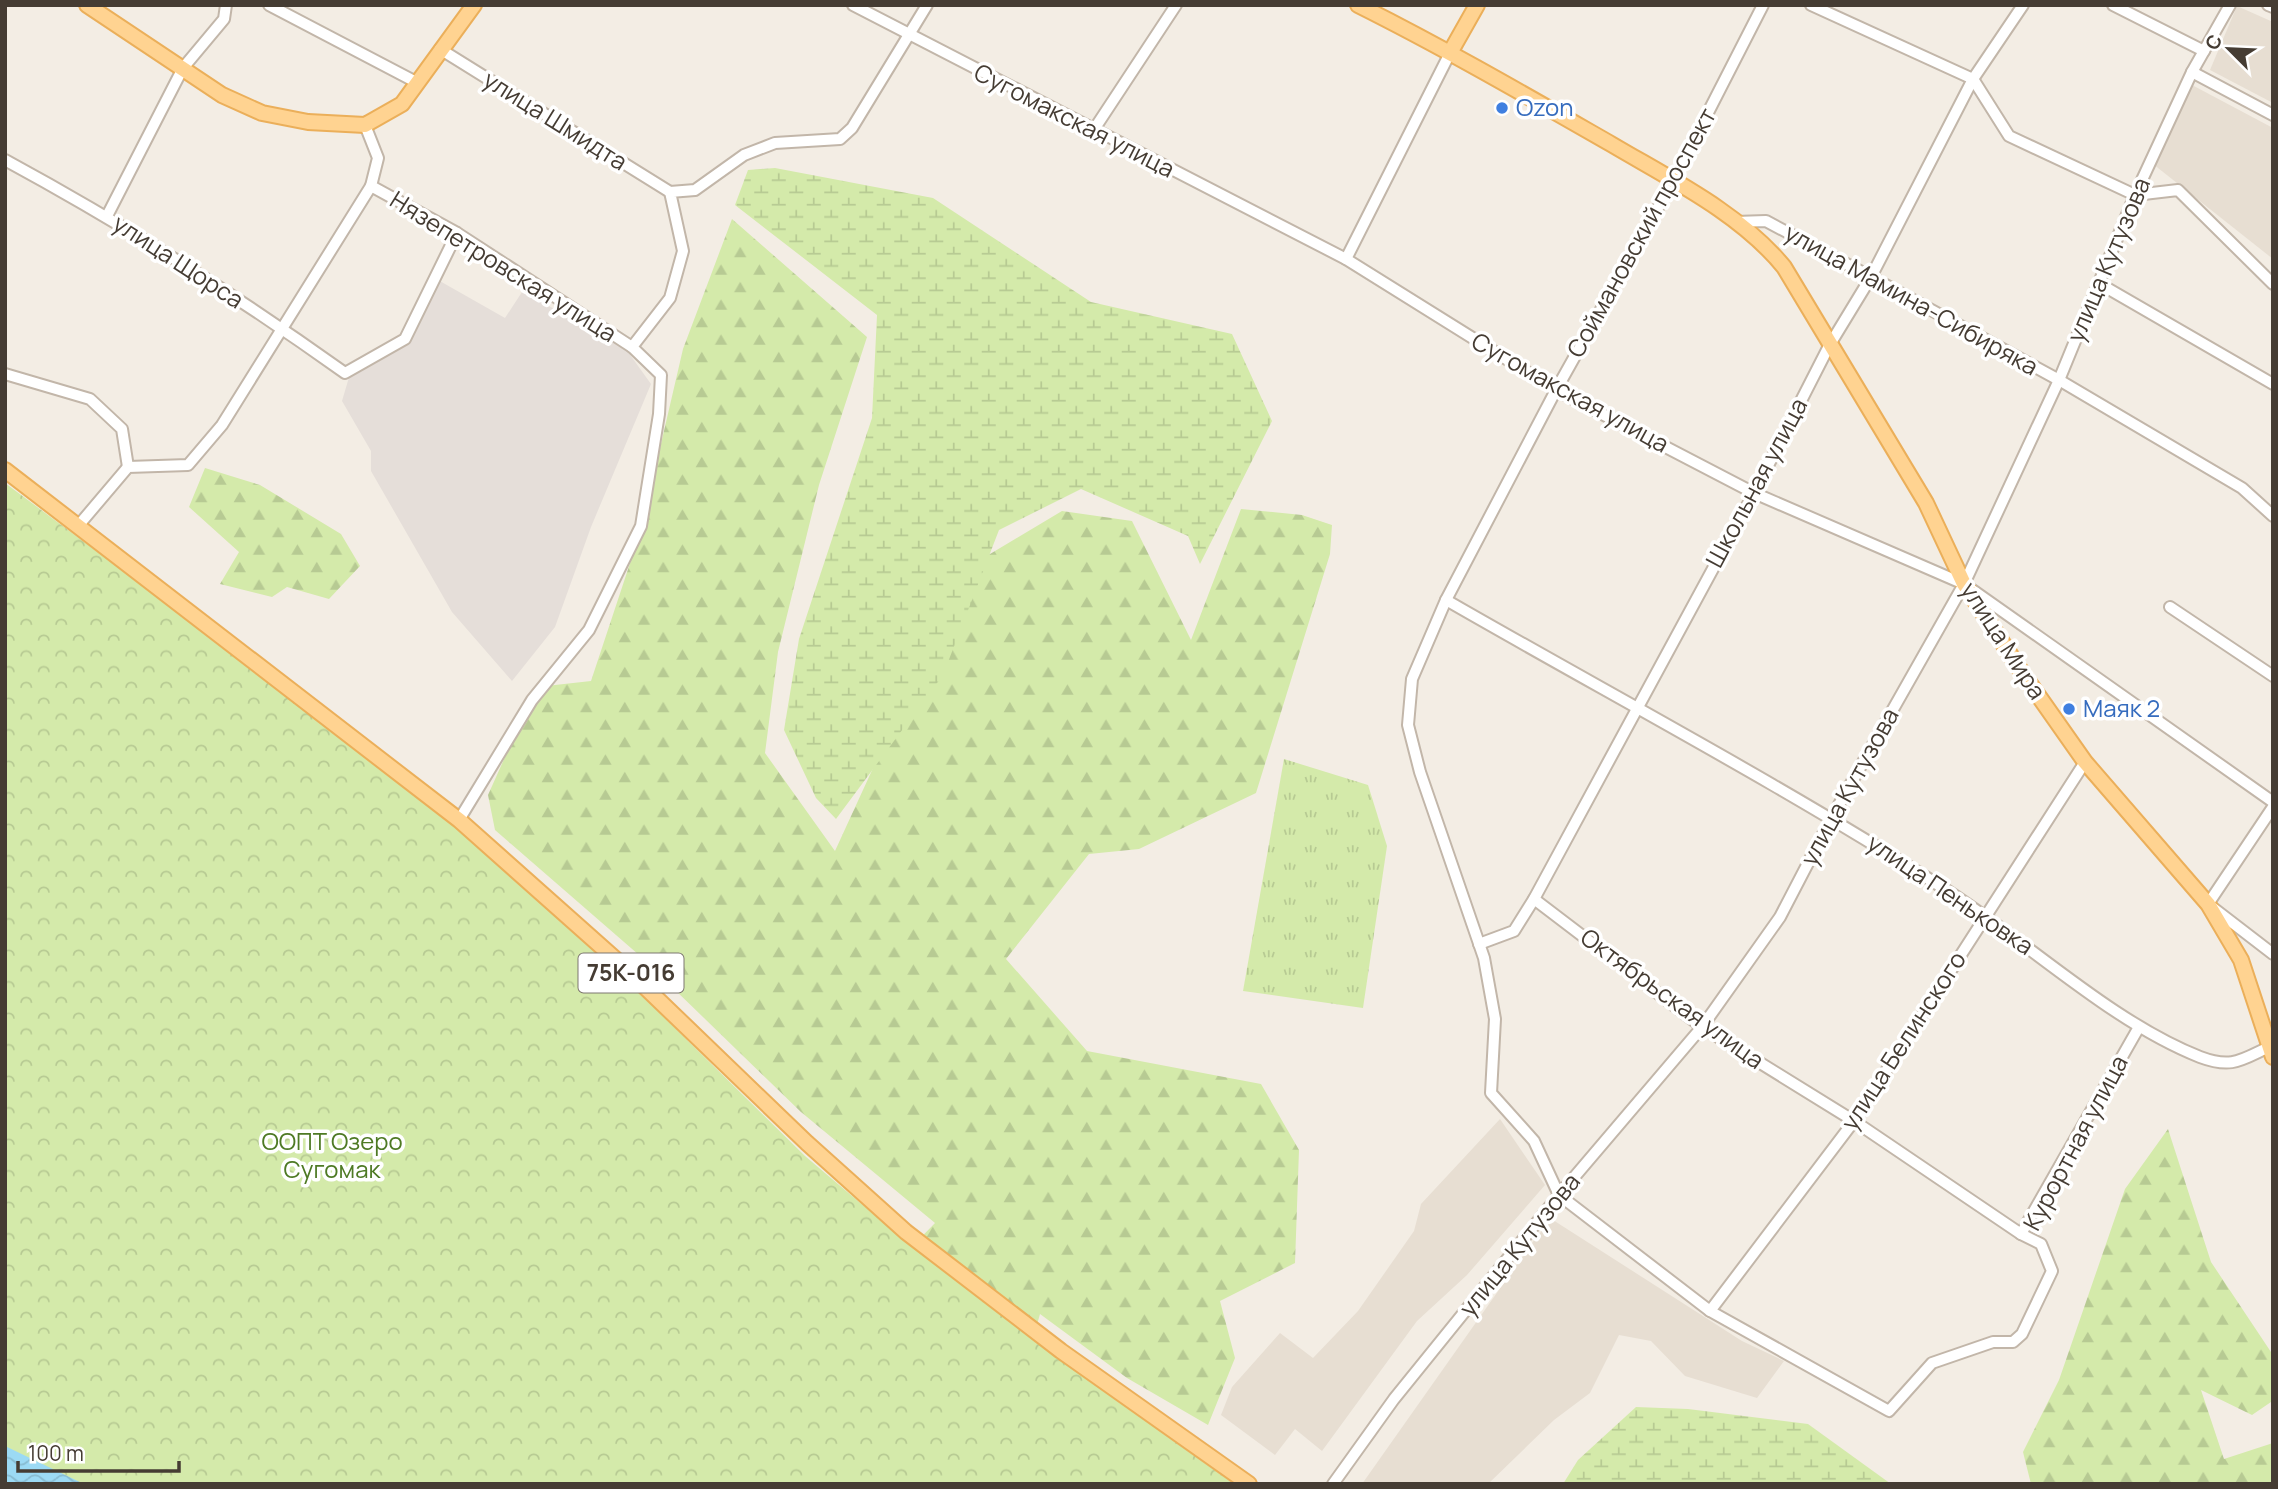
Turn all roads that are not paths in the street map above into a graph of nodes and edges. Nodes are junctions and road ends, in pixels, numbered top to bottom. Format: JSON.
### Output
{"nodes":[{"id":1,"x":87,"y":5,"type":"edge"},
{"id":2,"x":226,"y":5,"type":"edge"},
{"id":3,"x":269,"y":5,"type":"edge"},
{"id":4,"x":474,"y":5,"type":"edge"},
{"id":5,"x":853,"y":5,"type":"edge"},
{"id":6,"x":927,"y":5,"type":"edge"},
{"id":7,"x":1176,"y":5,"type":"edge"},
{"id":8,"x":1358,"y":5,"type":"edge"},
{"id":9,"x":1477,"y":5,"type":"edge"},
{"id":10,"x":1763,"y":5,"type":"edge"},
{"id":11,"x":1811,"y":5,"type":"edge"},
{"id":12,"x":2023,"y":5,"type":"edge"},
{"id":13,"x":2113,"y":5,"type":"edge"},
{"id":14,"x":2230,"y":5,"type":"edge"},
{"id":15,"x":908,"y":36,"type":"junction"},
{"id":16,"x":440,"y":49,"type":"junction"},
{"id":17,"x":1451,"y":51,"type":"junction"},
{"id":18,"x":2204,"y":51,"type":"junction"},
{"id":19,"x":183,"y":68,"type":"junction"},
{"id":20,"x":2192,"y":72,"type":"junction"},
{"id":21,"x":1973,"y":79,"type":"junction"},
{"id":22,"x":416,"y":82,"type":"junction"},
{"id":23,"x":2273,"y":116,"type":"edge"},
{"id":24,"x":365,"y":125,"type":"junction"},
{"id":25,"x":1093,"y":131,"type":"junction"},
{"id":26,"x":5,"y":160,"type":"edge"},
{"id":27,"x":1673,"y":181,"type":"junction"},
{"id":28,"x":371,"y":186,"type":"junction"},
{"id":29,"x":670,"y":192,"type":"junction"},
{"id":30,"x":2135,"y":195,"type":"junction"},
{"id":31,"x":107,"y":216,"type":"junction"},
{"id":32,"x":1735,"y":222,"type":"junction"},
{"id":33,"x":457,"y":233,"type":"junction"},
{"id":34,"x":1346,"y":259,"type":"junction"},
{"id":35,"x":1871,"y":277,"type":"junction"},
{"id":36,"x":2273,"y":284,"type":"edge"},
{"id":37,"x":2100,"y":285,"type":"junction"},
{"id":38,"x":284,"y":329,"type":"junction"},
{"id":39,"x":1829,"y":346,"type":"junction"},
{"id":40,"x":632,"y":347,"type":"junction"},
{"id":41,"x":5,"y":374,"type":"edge"},
{"id":42,"x":2059,"y":380,"type":"junction"},
{"id":43,"x":2273,"y":384,"type":"edge"},
{"id":44,"x":1556,"y":390,"type":"junction"},
{"id":45,"x":128,"y":467,"type":"junction"},
{"id":46,"x":5,"y":470,"type":"edge"},
{"id":47,"x":1754,"y":493,"type":"junction"},
{"id":48,"x":2273,"y":516,"type":"edge"},
{"id":49,"x":78,"y":526,"type":"junction"},
{"id":50,"x":1964,"y":584,"type":"junction"},
{"id":51,"x":1446,"y":600,"type":"junction"},
{"id":52,"x":2170,"y":607,"type":"dead end"},
{"id":53,"x":2273,"y":676,"type":"edge"},
{"id":54,"x":1636,"y":709,"type":"junction"},
{"id":55,"x":2085,"y":762,"type":"junction"},
{"id":56,"x":2273,"y":805,"type":"edge"},
{"id":57,"x":1832,"y":817,"type":"junction"},
{"id":58,"x":459,"y":820,"type":"junction"},
{"id":59,"x":1534,"y":899,"type":"junction"},
{"id":60,"x":2208,"y":904,"type":"junction"},
{"id":61,"x":1985,"y":914,"type":"junction"},
{"id":62,"x":1479,"y":944,"type":"junction"},
{"id":63,"x":2273,"y":954,"type":"edge"},
{"id":64,"x":1702,"y":1027,"type":"junction"},
{"id":65,"x":2139,"y":1027,"type":"junction"},
{"id":66,"x":2271,"y":1052,"type":"edge"},
{"id":67,"x":1854,"y":1121,"type":"junction"},
{"id":68,"x":1559,"y":1195,"type":"junction"},
{"id":69,"x":2021,"y":1234,"type":"junction"},
{"id":70,"x":1710,"y":1311,"type":"junction"},
{"id":71,"x":1250,"y":1484,"type":"edge"},
{"id":72,"x":1333,"y":1484,"type":"edge"}],
"edges":[{"from":1,"to":19,"type":"main road"},
{"from":2,"to":19,"type":"street"},
{"from":3,"to":22,"type":"street"},
{"from":4,"to":16,"type":"main road"},
{"from":5,"to":15,"type":"street","name":"Сугомакская улица"},
{"from":6,"to":15,"type":"street"},
{"from":7,"to":25,"type":"street"},
{"from":8,"to":17,"type":"main road"},
{"from":9,"to":17,"type":"main road"},
{"from":10,"to":27,"type":"street","name":"Соймановский проспект"},
{"from":11,"to":21,"type":"street"},
{"from":12,"to":21,"type":"street","name":"Школьная улица"},
{"from":13,"to":18,"type":"street"},
{"from":14,"to":18,"type":"street","name":"улица Кутузова"},
{"from":15,"to":25,"type":"street","name":"Сугомакская улица"},
{"from":15,"to":29,"type":"street"},
{"from":16,"to":22,"type":"main road"},
{"from":16,"to":29,"type":"street","name":"улица Шмидта"},
{"from":17,"to":27,"type":"main road"},
{"from":17,"to":34,"type":"street"},
{"from":18,"to":20,"type":"street","name":"улица Кутузова"},
{"from":19,"to":24,"type":"main road"},
{"from":19,"to":31,"type":"street"},
{"from":20,"to":23,"type":"street"},
{"from":20,"to":30,"type":"street","name":"улица Кутузова"},
{"from":21,"to":30,"type":"street"},
{"from":21,"to":35,"type":"street","name":"Школьная улица"},
{"from":22,"to":24,"type":"main road"},
{"from":24,"to":28,"type":"street","name":"Нязепетровская улица"},
{"from":25,"to":34,"type":"street","name":"Сугомакская улица"},
{"from":26,"to":31,"type":"street","name":"улица Щорса"},
{"from":27,"to":32,"type":"main road"},
{"from":27,"to":44,"type":"street","name":"Соймановский проспект"},
{"from":28,"to":33,"type":"street","name":"Нязепетровская улица"},
{"from":28,"to":38,"type":"street"},
{"from":29,"to":40,"type":"street"},
{"from":30,"to":36,"type":"street"},
{"from":30,"to":37,"type":"street","name":"улица Кутузова"},
{"from":31,"to":38,"type":"street","name":"улица Щорса"},
{"from":32,"to":35,"type":"street","name":"улица Мамина-Сибиряка"},
{"from":32,"to":39,"type":"main road","name":"улица Мира"},
{"from":33,"to":38,"type":"street","name":"улица Щорса"},
{"from":33,"to":40,"type":"street","name":"Нязепетровская улица"},
{"from":34,"to":44,"type":"street","name":"Сугомакская улица"},
{"from":35,"to":39,"type":"street","name":"Школьная улица"},
{"from":35,"to":42,"type":"street","name":"улица Мамина-Сибиряка"},
{"from":37,"to":42,"type":"street","name":"улица Кутузова"},
{"from":37,"to":43,"type":"street"},
{"from":38,"to":45,"type":"street"},
{"from":39,"to":47,"type":"street","name":"Школьная улица"},
{"from":39,"to":50,"type":"main road","name":"улица Мира"},
{"from":40,"to":58,"type":"street","name":"Нязепетровская улица"},
{"from":41,"to":45,"type":"street"},
{"from":42,"to":48,"type":"street","name":"улица Мамина-Сибиряка"},
{"from":42,"to":50,"type":"street","name":"улица Кутузова"},
{"from":44,"to":47,"type":"street","name":"Сугомакская улица"},
{"from":44,"to":51,"type":"street","name":"Соймановский проспект"},
{"from":45,"to":49,"type":"street"},
{"from":46,"to":49,"type":"main road","number":"75К-016"},
{"from":47,"to":50,"type":"street","name":"Сугомакская улица"},
{"from":47,"to":54,"type":"street","name":"Школьная улица"},
{"from":49,"to":58,"type":"main road","number":"75К-016"},
{"from":50,"to":55,"type":"main road","name":"улица Мира"},
{"from":50,"to":56,"type":"street","name":"Сугомакская улица"},
{"from":50,"to":57,"type":"street","name":"улица Кутузова"},
{"from":51,"to":54,"type":"street","name":"улица Пеньковка"},
{"from":51,"to":62,"type":"street","name":"Соймановский проспект"},
{"from":52,"to":53,"type":"street"},
{"from":54,"to":57,"type":"street","name":"улица Пеньковка"},
{"from":54,"to":59,"type":"street","name":"Школьная улица"},
{"from":55,"to":60,"type":"main road","name":"улица Мира"},
{"from":55,"to":61,"type":"street","name":"улица Белинского"},
{"from":56,"to":60,"type":"street"},
{"from":57,"to":61,"type":"street","name":"улица Пеньковка"},
{"from":57,"to":64,"type":"street","name":"улица Кутузова"},
{"from":58,"to":71,"type":"main road","number":"75К-016"},
{"from":59,"to":62,"type":"street","name":"Школьная улица"},
{"from":59,"to":64,"type":"street","name":"Октябрьская улица"},
{"from":60,"to":63,"type":"street"},
{"from":60,"to":66,"type":"main road","name":"улица Мира"},
{"from":61,"to":65,"type":"street","name":"улица Пеньковка"},
{"from":61,"to":67,"type":"street","name":"улица Белинского"},
{"from":62,"to":68,"type":"street","name":"Соймановский проспект"},
{"from":64,"to":67,"type":"street","name":"Октябрьская улица"},
{"from":64,"to":68,"type":"street","name":"улица Кутузова"},
{"from":65,"to":66,"type":"street","name":"улица Пеньковка"},
{"from":65,"to":69,"type":"street","name":"Курортная улица"},
{"from":67,"to":69,"type":"street","name":"Октябрьская улица"},
{"from":67,"to":70,"type":"street","name":"улица Белинского"},
{"from":68,"to":70,"type":"street"},
{"from":68,"to":72,"type":"street","name":"улица Кутузова"},
{"from":69,"to":70,"type":"street","name":"Курортная улица"}]}
